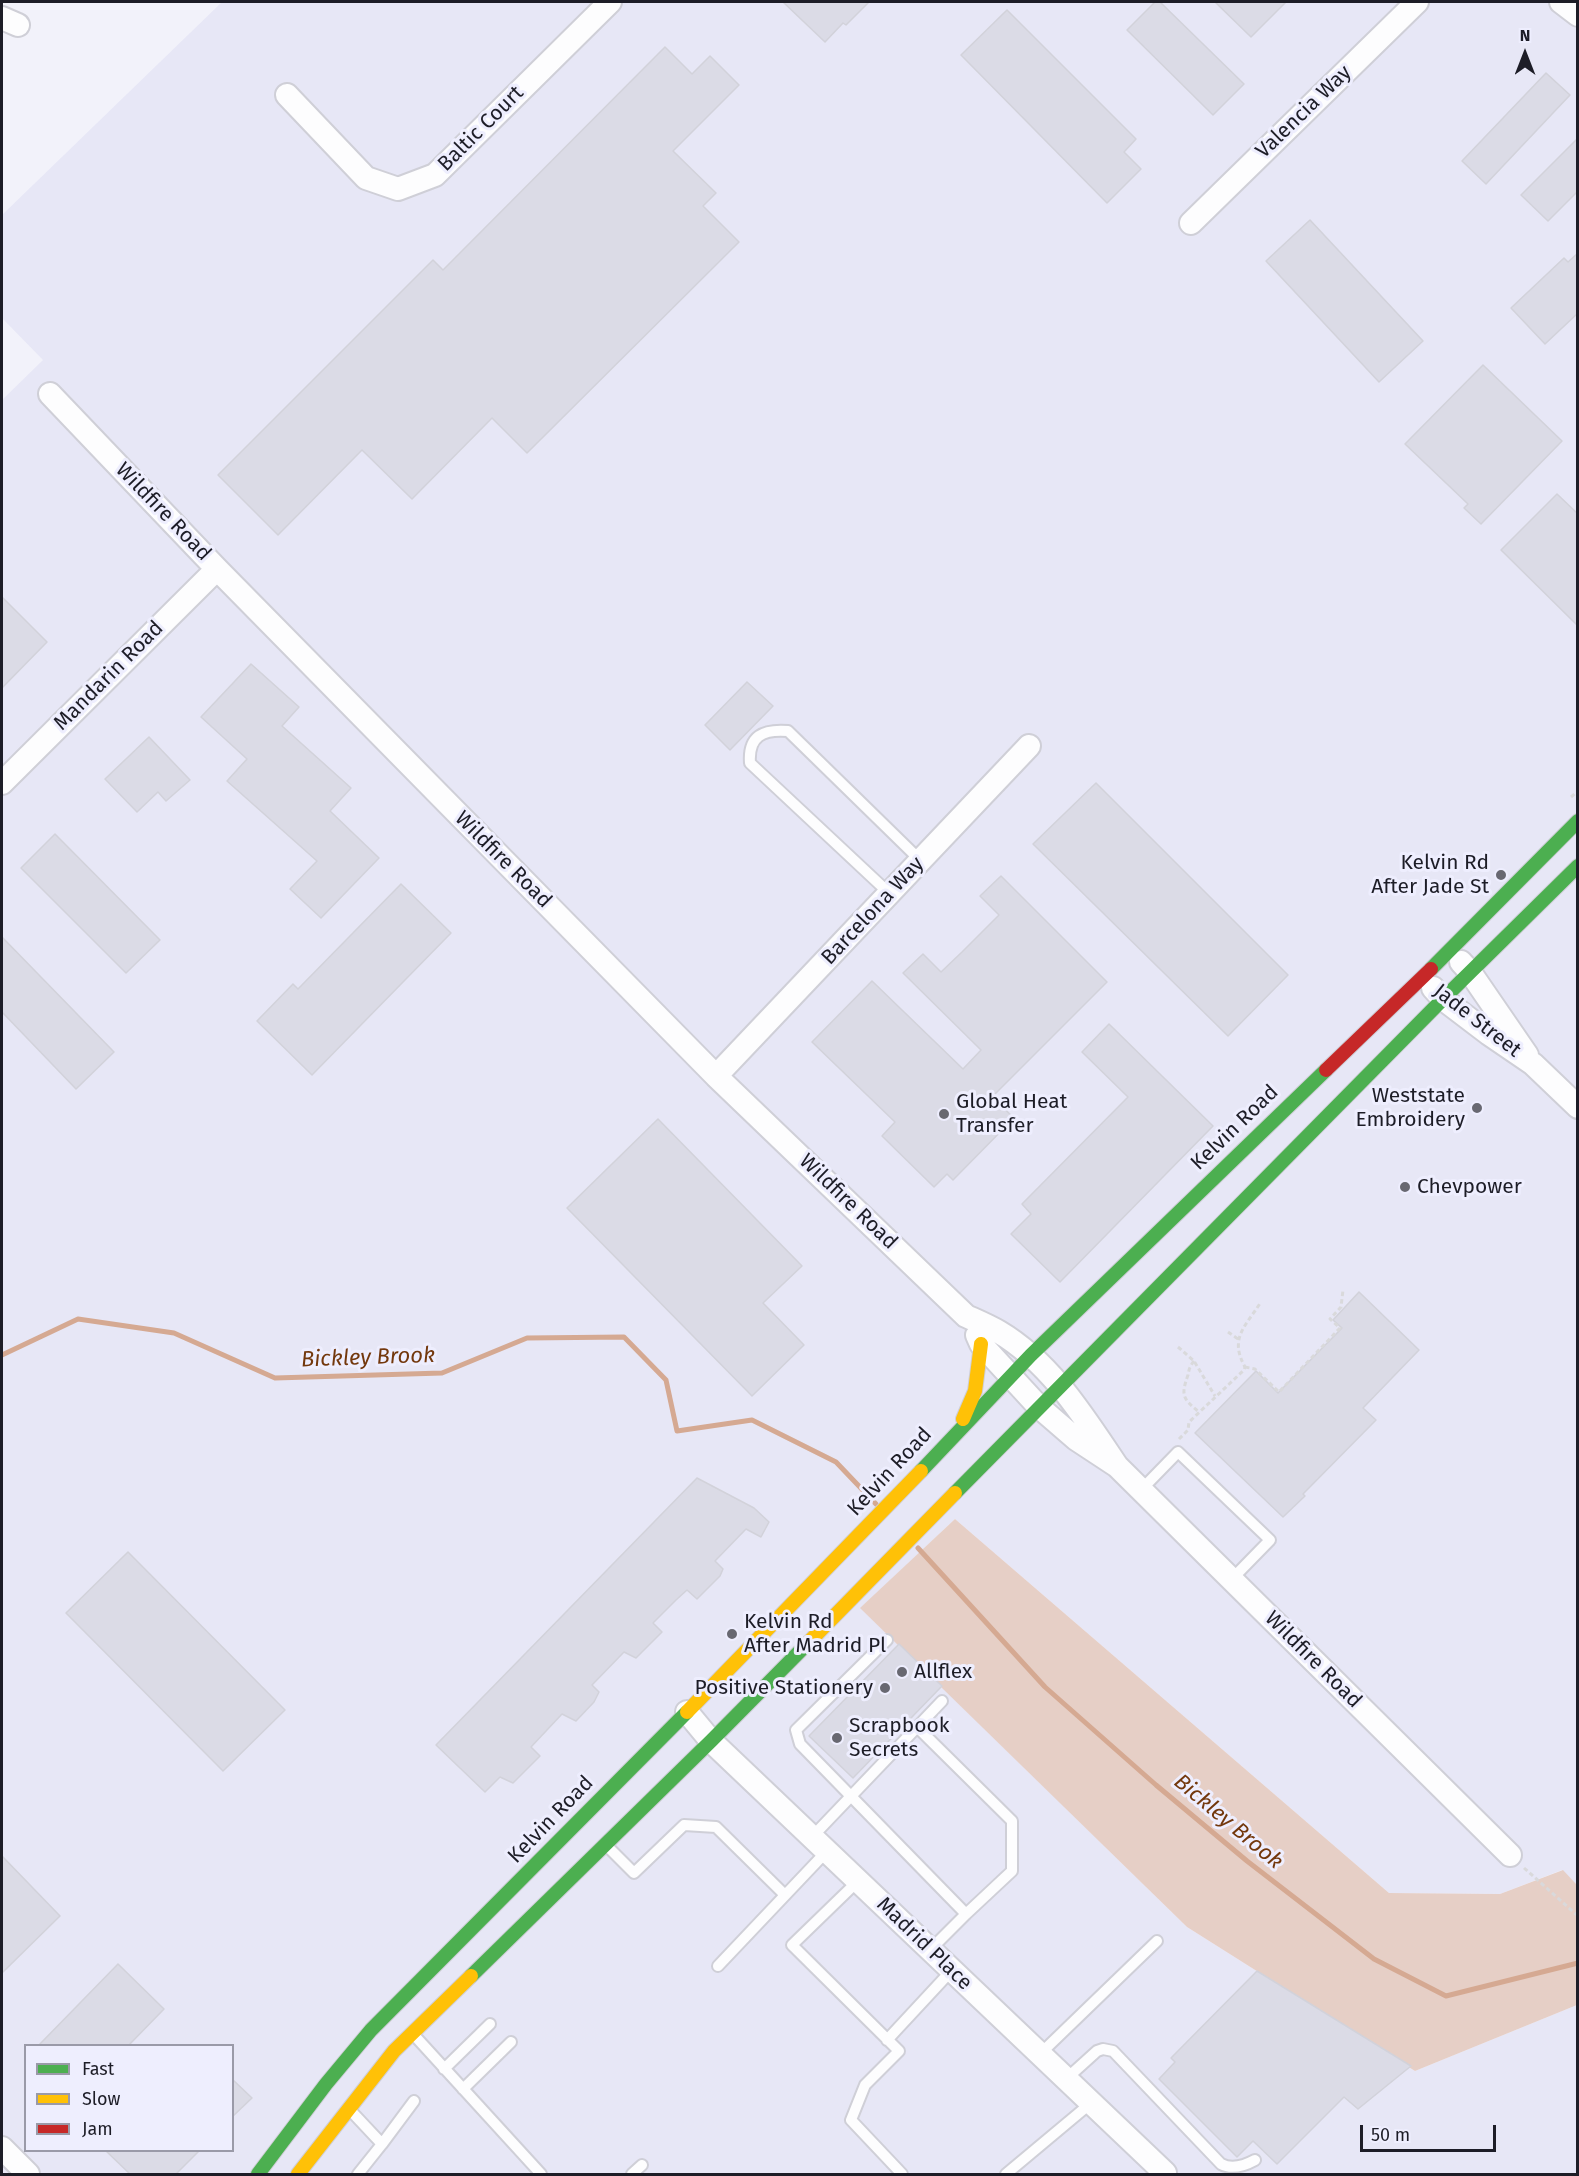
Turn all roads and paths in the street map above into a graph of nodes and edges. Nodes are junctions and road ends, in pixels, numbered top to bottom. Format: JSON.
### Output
{"nodes":[{"id":1,"x":610,"y":2,"type":"edge"},
{"id":2,"x":1417,"y":2,"type":"edge"},
{"id":3,"x":1561,"y":2,"type":"edge"},
{"id":4,"x":1578,"y":15,"type":"edge"},
{"id":5,"x":287,"y":95,"type":"dead end"},
{"id":6,"x":1191,"y":223,"type":"dead end"},
{"id":7,"x":50,"y":394,"type":"dead end"},
{"id":8,"x":217,"y":569,"type":"junction"},
{"id":9,"x":1029,"y":746,"type":"dead end"},
{"id":10,"x":2,"y":783,"type":"edge"},
{"id":11,"x":1576,"y":826,"type":"edge"},
{"id":12,"x":921,"y":861,"type":"junction"},
{"id":13,"x":1578,"y":866,"type":"edge"},
{"id":14,"x":890,"y":894,"type":"junction"},
{"id":15,"x":1450,"y":951,"type":"junction"},
{"id":16,"x":1470,"y":972,"type":"junction"},
{"id":17,"x":1422,"y":977,"type":"junction"},
{"id":18,"x":1443,"y":999,"type":"junction"},
{"id":19,"x":1533,"y":1064,"type":"junction"},
{"id":20,"x":716,"y":1076,"type":"junction"},
{"id":21,"x":1578,"y":1107,"type":"edge"},
{"id":22,"x":1343,"y":1290,"type":"dead end"},
{"id":23,"x":1261,"y":1302,"type":"dead end"},
{"id":24,"x":966,"y":1316,"type":"junction"},
{"id":25,"x":1228,"y":1332,"type":"dead end"},
{"id":26,"x":1238,"y":1339,"type":"junction"},
{"id":27,"x":981,"y":1344,"type":"junction"},
{"id":28,"x":1178,"y":1347,"type":"dead end"},
{"id":29,"x":1031,"y":1355,"type":"junction"},
{"id":30,"x":1194,"y":1361,"type":"junction"},
{"id":31,"x":1245,"y":1367,"type":"junction"},
{"id":32,"x":1010,"y":1377,"type":"junction"},
{"id":33,"x":1060,"y":1386,"type":"junction"},
{"id":34,"x":1215,"y":1396,"type":"junction"},
{"id":35,"x":1039,"y":1407,"type":"junction"},
{"id":36,"x":1199,"y":1412,"type":"junction"},
{"id":37,"x":958,"y":1431,"type":"junction"},
{"id":38,"x":1178,"y":1452,"type":"junction"},
{"id":39,"x":1117,"y":1466,"type":"junction"},
{"id":40,"x":1141,"y":1490,"type":"junction"},
{"id":41,"x":1232,"y":1580,"type":"junction"},
{"id":42,"x":887,"y":1640,"type":"dead end"},
{"id":43,"x":942,"y":1701,"type":"dead end"},
{"id":44,"x":687,"y":1712,"type":"junction"},
{"id":45,"x":917,"y":1727,"type":"junction"},
{"id":46,"x":711,"y":1740,"type":"junction"},
{"id":47,"x":850,"y":1796,"type":"junction"},
{"id":48,"x":605,"y":1844,"type":"junction"},
{"id":49,"x":819,"y":1844,"type":"junction"},
{"id":50,"x":1510,"y":1855,"type":"joint"},
{"id":51,"x":858,"y":1881,"type":"junction"},
{"id":52,"x":785,"y":1895,"type":"junction"},
{"id":53,"x":517,"y":1908,"type":"junction"},
{"id":54,"x":966,"y":1914,"type":"junction"},
{"id":55,"x":1578,"y":1916,"type":"edge"},
{"id":56,"x":1157,"y":1941,"type":"dead end"},
{"id":57,"x":930,"y":1950,"type":"junction"},
{"id":58,"x":718,"y":1966,"type":"dead end"},
{"id":59,"x":952,"y":1970,"type":"junction"},
{"id":60,"x":490,"y":2024,"type":"dead end"},
{"id":61,"x":412,"y":2033,"type":"junction"},
{"id":62,"x":887,"y":2040,"type":"junction"},
{"id":63,"x":511,"y":2042,"type":"dead end"},
{"id":64,"x":1040,"y":2054,"type":"junction"},
{"id":65,"x":444,"y":2069,"type":"junction"},
{"id":66,"x":1066,"y":2079,"type":"junction"},
{"id":67,"x":463,"y":2089,"type":"junction"},
{"id":68,"x":414,"y":2101,"type":"dead end"},
{"id":69,"x":1091,"y":2103,"type":"junction"},
{"id":70,"x":349,"y":2109,"type":"junction"},
{"id":71,"x":382,"y":2144,"type":"junction"},
{"id":72,"x":2,"y":2148,"type":"edge"},
{"id":73,"x":1255,"y":2160,"type":"dead end"},
{"id":74,"x":642,"y":2165,"type":"dead end"},
{"id":75,"x":1165,"y":2174,"type":"edge"},
{"id":76,"x":28,"y":2175,"type":"edge"},
{"id":77,"x":258,"y":2175,"type":"edge"},
{"id":78,"x":298,"y":2175,"type":"edge"},
{"id":79,"x":358,"y":2175,"type":"edge"},
{"id":80,"x":541,"y":2175,"type":"edge"},
{"id":81,"x":632,"y":2175,"type":"edge"},
{"id":82,"x":902,"y":2175,"type":"edge"},
{"id":83,"x":1006,"y":2175,"type":"edge"}],
"edges":[{"from":1,"to":5,"type":"street","name":"Baltic Court"},
{"from":2,"to":6,"type":"street","name":"Valencia Way"},
{"from":3,"to":4,"type":"street"},
{"from":7,"to":8,"type":"street","name":"Wildfire Road"},
{"from":8,"to":10,"type":"street","name":"Mandarin Road"},
{"from":8,"to":20,"type":"street","name":"Wildfire Road"},
{"from":9,"to":12,"type":"street","name":"Barcelona Way"},
{"from":11,"to":15,"type":"main road","name":"Kelvin Road"},
{"from":12,"to":14,"type":"street","name":"Barcelona Way"},
{"from":12,"to":14,"type":"lane"},
{"from":13,"to":16,"type":"main road","name":"Kelvin Road"},
{"from":14,"to":20,"type":"street","name":"Barcelona Way"},
{"from":15,"to":16,"type":"street","name":"Jade Street"},
{"from":15,"to":17,"type":"main road","name":"Kelvin Road"},
{"from":16,"to":18,"type":"main road","name":"Kelvin Road"},
{"from":16,"to":19,"type":"street","name":"Jade Street"},
{"from":17,"to":18,"type":"street","name":"Jade Street"},
{"from":17,"to":29,"type":"main road","name":"Kelvin Road"},
{"from":18,"to":19,"type":"street","name":"Jade Street"},
{"from":18,"to":33,"type":"main road","name":"Kelvin Road"},
{"from":19,"to":21,"type":"street","name":"Jade Street"},
{"from":20,"to":24,"type":"street","name":"Wildfire Road"},
{"from":22,"to":31,"type":"path"},
{"from":23,"to":26,"type":"path"},
{"from":24,"to":27,"type":"street","name":"Wildfire Road"},
{"from":24,"to":29,"type":"street","name":"Wildfire Road"},
{"from":25,"to":26,"type":"path"},
{"from":26,"to":31,"type":"path"},
{"from":27,"to":32,"type":"street","name":"Wildfire Road"},
{"from":27,"to":37,"type":"main road"},
{"from":28,"to":30,"type":"path"},
{"from":29,"to":32,"type":"main road","name":"Kelvin Road"},
{"from":29,"to":33,"type":"street","name":"Wildfire Road"},
{"from":30,"to":34,"type":"path"},
{"from":30,"to":36,"type":"path"},
{"from":31,"to":34,"type":"path"},
{"from":32,"to":35,"type":"street","name":"Wildfire Road"},
{"from":32,"to":37,"type":"main road","name":"Kelvin Road"},
{"from":33,"to":35,"type":"main road","name":"Kelvin Road"},
{"from":33,"to":39,"type":"street","name":"Wildfire Road"},
{"from":34,"to":36,"type":"path"},
{"from":35,"to":39,"type":"street","name":"Wildfire Road"},
{"from":35,"to":46,"type":"main road","name":"Kelvin Road"},
{"from":36,"to":38,"type":"path"},
{"from":37,"to":44,"type":"main road","name":"Kelvin Road"},
{"from":38,"to":40,"type":"lane"},
{"from":38,"to":41,"type":"lane"},
{"from":39,"to":40,"type":"street","name":"Wildfire Road"},
{"from":40,"to":41,"type":"street","name":"Wildfire Road"},
{"from":41,"to":50,"type":"street","name":"Wildfire Road"},
{"from":42,"to":47,"type":"lane"},
{"from":43,"to":45,"type":"lane"},
{"from":44,"to":46,"type":"street","name":"Madrid Place"},
{"from":44,"to":53,"type":"main road","name":"Kelvin Road"},
{"from":45,"to":47,"type":"lane"},
{"from":45,"to":54,"type":"lane"},
{"from":46,"to":48,"type":"main road","name":"Kelvin Road"},
{"from":46,"to":49,"type":"street","name":"Madrid Place"},
{"from":47,"to":49,"type":"lane"},
{"from":47,"to":54,"type":"lane"},
{"from":48,"to":52,"type":"lane"},
{"from":48,"to":53,"type":"main road","name":"Kelvin Road"},
{"from":49,"to":51,"type":"street","name":"Madrid Place"},
{"from":49,"to":52,"type":"lane"},
{"from":50,"to":55,"type":"path"},
{"from":51,"to":57,"type":"street","name":"Madrid Place"},
{"from":51,"to":62,"type":"lane"},
{"from":52,"to":58,"type":"lane"},
{"from":53,"to":61,"type":"main road","name":"Kelvin Road"},
{"from":53,"to":77,"type":"main road","name":"Kelvin Road"},
{"from":54,"to":57,"type":"lane"},
{"from":56,"to":64,"type":"lane"},
{"from":57,"to":59,"type":"street","name":"Madrid Place"},
{"from":59,"to":62,"type":"lane"},
{"from":59,"to":64,"type":"street","name":"Madrid Place"},
{"from":60,"to":65,"type":"lane"},
{"from":61,"to":65,"type":"lane"},
{"from":61,"to":70,"type":"main road","name":"Kelvin Road"},
{"from":62,"to":82,"type":"lane"},
{"from":63,"to":67,"type":"lane"},
{"from":64,"to":66,"type":"street","name":"Madrid Place"},
{"from":65,"to":67,"type":"lane"},
{"from":66,"to":69,"type":"street","name":"Madrid Place"},
{"from":66,"to":73,"type":"lane"},
{"from":67,"to":80,"type":"lane"},
{"from":68,"to":71,"type":"lane"},
{"from":69,"to":75,"type":"street","name":"Madrid Place"},
{"from":69,"to":83,"type":"lane"},
{"from":70,"to":71,"type":"lane"},
{"from":70,"to":78,"type":"main road","name":"Kelvin Road"},
{"from":71,"to":79,"type":"lane"},
{"from":72,"to":76,"type":"street"},
{"from":74,"to":81,"type":"lane"}]}
